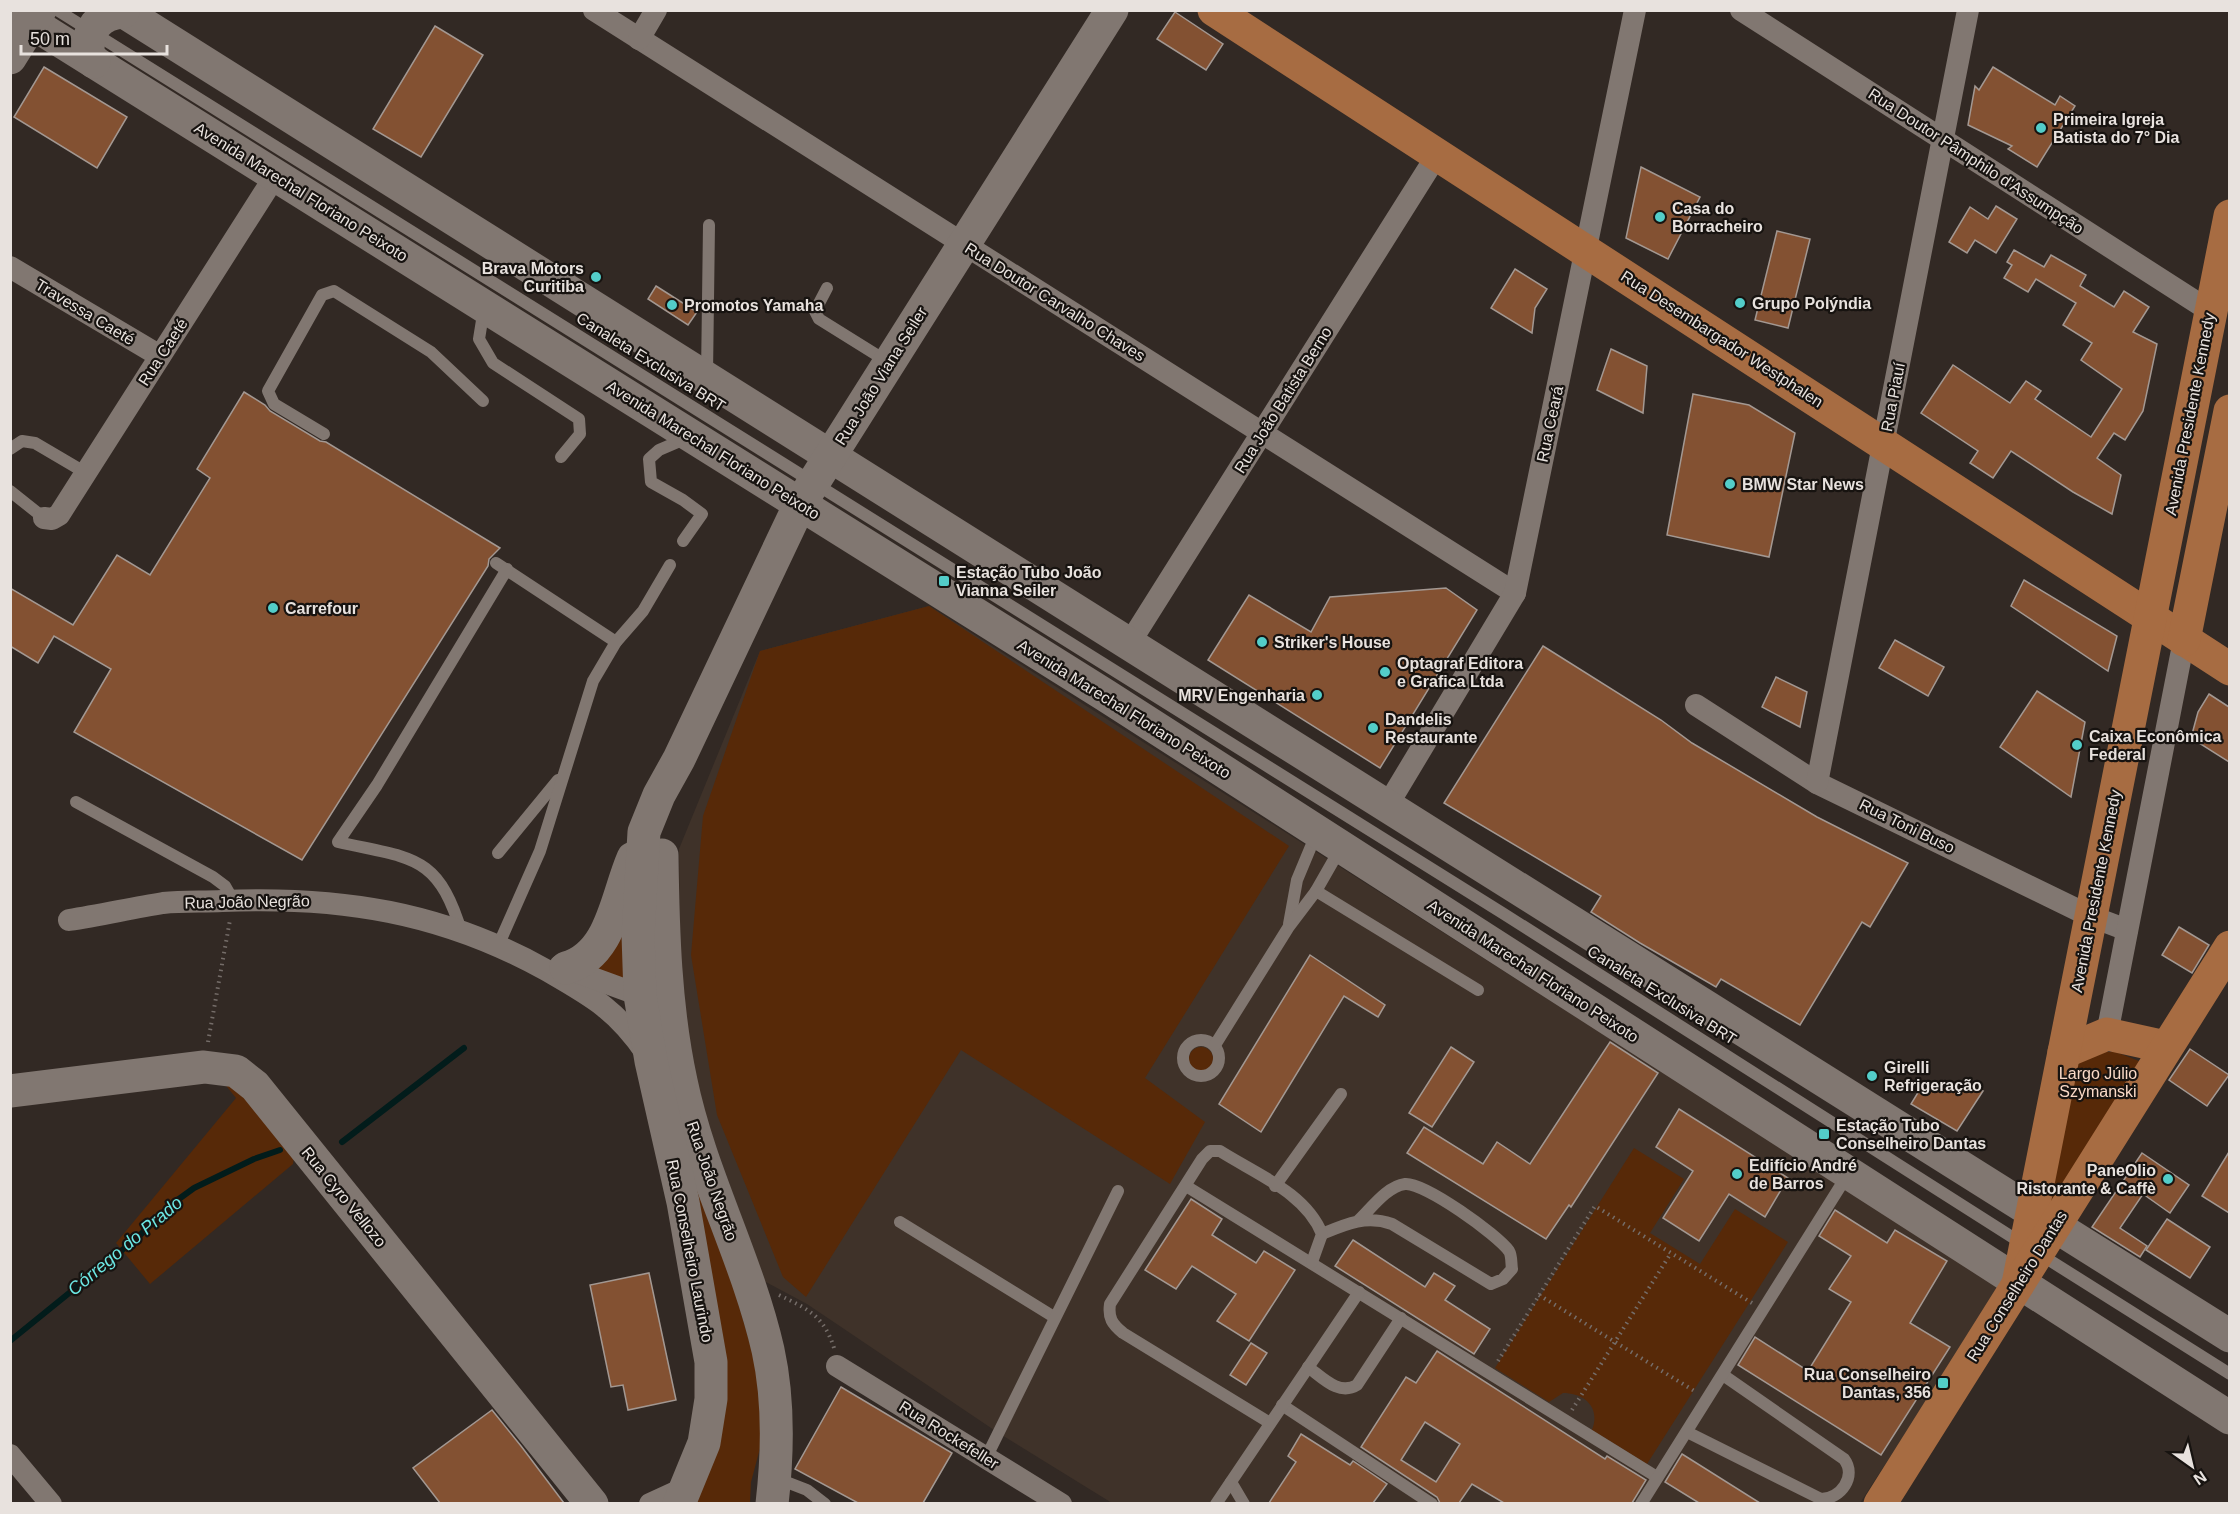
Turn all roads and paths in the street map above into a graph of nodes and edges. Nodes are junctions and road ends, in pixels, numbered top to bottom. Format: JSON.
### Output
{"nodes":[{"id":1,"x":594,"y":10,"type":"edge"},
{"id":2,"x":656,"y":10,"type":"edge"},
{"id":3,"x":1112,"y":10,"type":"edge"},
{"id":4,"x":1214,"y":10,"type":"edge"},
{"id":5,"x":1635,"y":10,"type":"edge"},
{"id":6,"x":1741,"y":10,"type":"edge"},
{"id":7,"x":1968,"y":10,"type":"edge"},
{"id":8,"x":122,"y":11,"type":"edge"},
{"id":9,"x":35,"y":14,"type":"edge"},
{"id":10,"x":639,"y":39,"type":"junction"},
{"id":11,"x":92,"y":47,"type":"junction"},
{"id":12,"x":10,"y":58,"type":"edge"},
{"id":13,"x":1942,"y":139,"type":"junction"},
{"id":14,"x":1437,"y":155,"type":"junction"},
{"id":15,"x":275,"y":176,"type":"junction"},
{"id":16,"x":2229,"y":216,"type":"edge"},
{"id":17,"x":708,"y":225,"type":"dead end"},
{"id":18,"x":964,"y":244,"type":"junction"},
{"id":19,"x":1586,"y":251,"type":"junction"},
{"id":20,"x":10,"y":267,"type":"edge"},
{"id":21,"x":827,"y":288,"type":"dead end"},
{"id":22,"x":484,"y":307,"type":"junction"},
{"id":23,"x":2210,"y":311,"type":"junction"},
{"id":24,"x":160,"y":357,"type":"junction"},
{"id":25,"x":890,"y":362,"type":"junction"},
{"id":26,"x":707,"y":379,"type":"junction"},
{"id":27,"x":483,"y":401,"type":"dead end"},
{"id":28,"x":2228,"y":420,"type":"edge"},
{"id":29,"x":2189,"y":422,"type":"junction"},
{"id":30,"x":1262,"y":433,"type":"junction"},
{"id":31,"x":324,"y":434,"type":"dead end"},
{"id":32,"x":691,"y":436,"type":"junction"},
{"id":33,"x":1884,"y":445,"type":"junction"},
{"id":34,"x":10,"y":449,"type":"edge"},
{"id":35,"x":561,"y":457,"type":"dead end"},
{"id":36,"x":86,"y":473,"type":"junction"},
{"id":37,"x":814,"y":481,"type":"junction"},
{"id":38,"x":10,"y":491,"type":"edge"},
{"id":39,"x":44,"y":518,"type":"joint"},
{"id":40,"x":683,"y":541,"type":"dead end"},
{"id":41,"x":670,"y":565,"type":"dead end"},
{"id":42,"x":1515,"y":593,"type":"junction"},
{"id":43,"x":2151,"y":618,"type":"junction"},
{"id":44,"x":2184,"y":640,"type":"junction"},
{"id":45,"x":616,"y":642,"type":"junction"},
{"id":46,"x":1129,"y":644,"type":"junction"},
{"id":47,"x":1076,"y":647,"type":"junction"},
{"id":48,"x":2229,"y":669,"type":"edge"},
{"id":49,"x":1105,"y":695,"type":"junction"},
{"id":50,"x":1696,"y":705,"type":"dead end"},
{"id":51,"x":679,"y":759,"type":"junction"},
{"id":52,"x":562,"y":774,"type":"junction"},
{"id":53,"x":1817,"y":783,"type":"junction"},
{"id":54,"x":76,"y":802,"type":"dead end"},
{"id":55,"x":1387,"y":806,"type":"junction"},
{"id":56,"x":644,"y":832,"type":"junction"},
{"id":57,"x":1329,"y":840,"type":"junction"},
{"id":58,"x":498,"y":853,"type":"dead end"},
{"id":59,"x":1316,"y":891,"type":"junction"},
{"id":60,"x":234,"y":900,"type":"junction"},
{"id":61,"x":2090,"y":916,"type":"junction"},
{"id":62,"x":69,"y":921,"type":"dead end"},
{"id":63,"x":1288,"y":928,"type":"junction"},
{"id":64,"x":2127,"y":930,"type":"junction"},
{"id":65,"x":462,"y":934,"type":"junction"},
{"id":66,"x":498,"y":946,"type":"junction"},
{"id":67,"x":2229,"y":947,"type":"edge"},
{"id":68,"x":524,"y":958,"type":"junction"},
{"id":69,"x":566,"y":968,"type":"junction"},
{"id":70,"x":1478,"y":990,"type":"dead end"},
{"id":71,"x":654,"y":1000,"type":"junction"},
{"id":72,"x":2107,"y":1034,"type":"junction"},
{"id":73,"x":1215,"y":1045,"type":"dead end"},
{"id":74,"x":2166,"y":1047,"type":"junction"},
{"id":75,"x":2064,"y":1052,"type":"junction"},
{"id":76,"x":651,"y":1061,"type":"junction"},
{"id":77,"x":204,"y":1066,"type":"junction"},
{"id":78,"x":10,"y":1091,"type":"edge"},
{"id":79,"x":1341,"y":1094,"type":"dead end"},
{"id":80,"x":1848,"y":1174,"type":"junction"},
{"id":81,"x":1186,"y":1186,"type":"junction"},
{"id":82,"x":1275,"y":1186,"type":"junction"},
{"id":83,"x":1118,"y":1191,"type":"dead end"},
{"id":84,"x":1358,"y":1221,"type":"junction"},
{"id":85,"x":900,"y":1222,"type":"dead end"},
{"id":86,"x":1322,"y":1234,"type":"junction"},
{"id":87,"x":2038,"y":1234,"type":"junction"},
{"id":88,"x":1671,"y":1253,"type":"junction"},
{"id":89,"x":1312,"y":1262,"type":"junction"},
{"id":90,"x":2018,"y":1284,"type":"junction"},
{"id":91,"x":749,"y":1287,"type":"junction"},
{"id":92,"x":1359,"y":1292,"type":"junction"},
{"id":93,"x":1539,"y":1295,"type":"junction"},
{"id":94,"x":1762,"y":1310,"type":"junction"},
{"id":95,"x":1054,"y":1317,"type":"junction"},
{"id":96,"x":1401,"y":1318,"type":"junction"},
{"id":97,"x":2229,"y":1336,"type":"edge"},
{"id":98,"x":1615,"y":1342,"type":"junction"},
{"id":99,"x":837,"y":1366,"type":"joint"},
{"id":100,"x":1308,"y":1367,"type":"junction"},
{"id":101,"x":1490,"y":1373,"type":"junction"},
{"id":102,"x":2229,"y":1374,"type":"edge"},
{"id":103,"x":1723,"y":1375,"type":"junction"},
{"id":104,"x":1707,"y":1399,"type":"junction"},
{"id":105,"x":1282,"y":1405,"type":"junction"},
{"id":106,"x":2229,"y":1418,"type":"edge"},
{"id":107,"x":1566,"y":1420,"type":"junction"},
{"id":108,"x":1270,"y":1423,"type":"junction"},
{"id":109,"x":1687,"y":1432,"type":"junction"},
{"id":110,"x":10,"y":1455,"type":"edge"},
{"id":111,"x":986,"y":1458,"type":"junction"},
{"id":112,"x":1658,"y":1477,"type":"junction"},
{"id":113,"x":1231,"y":1482,"type":"junction"},
{"id":114,"x":774,"y":1491,"type":"edge"},
{"id":115,"x":683,"y":1495,"type":"edge"},
{"id":116,"x":51,"y":1503,"type":"edge"},
{"id":117,"x":592,"y":1503,"type":"edge"},
{"id":118,"x":650,"y":1503,"type":"edge"},
{"id":119,"x":825,"y":1503,"type":"edge"},
{"id":120,"x":1061,"y":1503,"type":"edge"},
{"id":121,"x":1216,"y":1503,"type":"edge"},
{"id":122,"x":1244,"y":1503,"type":"edge"},
{"id":123,"x":1432,"y":1503,"type":"edge"},
{"id":124,"x":1641,"y":1503,"type":"edge"},
{"id":125,"x":1880,"y":1503,"type":"edge"}],
"edges":[{"from":1,"to":10,"type":"street","name":"Rua Doutor Carvalho Chaves"},
{"from":2,"to":10,"type":"street"},
{"from":3,"to":18,"type":"street","name":"Rua João Viana Seiler"},
{"from":4,"to":14,"type":"main road","name":"Rua Desembargador Westphalen"},
{"from":5,"to":19,"type":"street","name":"Rua Ceará"},
{"from":6,"to":13,"type":"street","name":"Rua Doutor Pâmphilo d'Assumpção"},
{"from":7,"to":13,"type":"street","name":"Rua Piauí"},
{"from":8,"to":11,"type":"street"},
{"from":8,"to":26,"type":"street","name":"Avenida Marechal Floriano Peixoto"},
{"from":9,"to":11,"type":"street","name":"Avenida Marechal Floriano Peixoto"},
{"from":9,"to":12,"type":"street"},
{"from":10,"to":18,"type":"street","name":"Rua Doutor Carvalho Chaves"},
{"from":11,"to":15,"type":"street","name":"Avenida Marechal Floriano Peixoto"},
{"from":11,"to":37,"type":"lane","name":"Canaleta Exclusiva BRT"},
{"from":13,"to":23,"type":"street","name":"Rua Doutor Pâmphilo d'Assumpção"},
{"from":13,"to":33,"type":"street","name":"Rua Piauí"},
{"from":14,"to":19,"type":"main road","name":"Rua Desembargador Westphalen"},
{"from":14,"to":30,"type":"street","name":"Rua João Batista Berno"},
{"from":15,"to":22,"type":"street","name":"Avenida Marechal Floriano Peixoto"},
{"from":15,"to":24,"type":"street","name":"Rua Caeté"},
{"from":16,"to":23,"type":"main road","name":"Avenida Presidente Kennedy"},
{"from":17,"to":26,"type":"lane"},
{"from":18,"to":25,"type":"street","name":"Rua João Viana Seiler"},
{"from":18,"to":30,"type":"street","name":"Rua Doutor Carvalho Chaves"},
{"from":19,"to":33,"type":"main road","name":"Rua Desembargador Westphalen"},
{"from":19,"to":42,"type":"street","name":"Rua Ceará"},
{"from":20,"to":24,"type":"street","name":"Travessa Caeté"},
{"from":21,"to":25,"type":"lane"},
{"from":22,"to":32,"type":"street","name":"Avenida Marechal Floriano Peixoto"},
{"from":22,"to":35,"type":"lane"},
{"from":23,"to":29,"type":"main road","name":"Avenida Presidente Kennedy"},
{"from":24,"to":36,"type":"street","name":"Rua Caeté"},
{"from":25,"to":37,"type":"street","name":"Rua João Viana Seiler"},
{"from":26,"to":37,"type":"street","name":"Avenida Marechal Floriano Peixoto"},
{"from":27,"to":31,"type":"lane"},
{"from":28,"to":29,"type":"main road"},
{"from":28,"to":44,"type":"main road"},
{"from":29,"to":43,"type":"main road","name":"Avenida Presidente Kennedy"},
{"from":30,"to":42,"type":"street","name":"Rua Doutor Carvalho Chaves"},
{"from":30,"to":46,"type":"street","name":"Rua João Batista Berno"},
{"from":32,"to":37,"type":"street","name":"Avenida Marechal Floriano Peixoto"},
{"from":32,"to":40,"type":"lane"},
{"from":33,"to":43,"type":"main road","name":"Rua Desembargador Westphalen"},
{"from":33,"to":53,"type":"street","name":"Rua Piauí"},
{"from":34,"to":36,"type":"lane"},
{"from":36,"to":39,"type":"street","name":"Rua Caeté"},
{"from":37,"to":46,"type":"street","name":"Avenida Marechal Floriano Peixoto"},
{"from":37,"to":47,"type":"lane","name":"Canaleta Exclusiva BRT"},
{"from":37,"to":49,"type":"street","name":"Avenida Marechal Floriano Peixoto"},
{"from":37,"to":51,"type":"street","name":"Rua João Viana Seiler"},
{"from":38,"to":39,"type":"lane"},
{"from":41,"to":45,"type":"lane"},
{"from":42,"to":55,"type":"street","name":"Rua Ceará"},
{"from":43,"to":44,"type":"main road","name":"Rua Desembargador Westphalen"},
{"from":43,"to":61,"type":"main road","name":"Avenida Presidente Kennedy"},
{"from":44,"to":48,"type":"main road","name":"Rua Desembargador Westphalen"},
{"from":44,"to":64,"type":"street"},
{"from":45,"to":52,"type":"lane"},
{"from":45,"to":65,"type":"lane"},
{"from":46,"to":55,"type":"street","name":"Avenida Marechal Floriano Peixoto"},
{"from":47,"to":49,"type":"lane","name":"Canaleta Exclusiva BRT"},
{"from":47,"to":87,"type":"lane","name":"Canaleta Exclusiva BRT"},
{"from":49,"to":57,"type":"street","name":"Avenida Marechal Floriano Peixoto"},
{"from":50,"to":53,"type":"street","name":"Rua Toni Buso"},
{"from":51,"to":56,"type":"street","name":"Rua João Viana Seiler"},
{"from":51,"to":71,"type":"street","name":"Rua João Viana Seiler"},
{"from":52,"to":58,"type":"lane"},
{"from":52,"to":66,"type":"lane"},
{"from":53,"to":61,"type":"street","name":"Rua Toni Buso"},
{"from":54,"to":60,"type":"lane"},
{"from":55,"to":87,"type":"street","name":"Avenida Marechal Floriano Peixoto"},
{"from":56,"to":69,"type":"street"},
{"from":56,"to":71,"type":"street","name":"Rua João Viana Seiler"},
{"from":57,"to":59,"type":"lane"},
{"from":57,"to":63,"type":"lane"},
{"from":57,"to":80,"type":"street","name":"Avenida Marechal Floriano Peixoto"},
{"from":59,"to":63,"type":"lane"},
{"from":59,"to":70,"type":"lane"},
{"from":60,"to":62,"type":"street","name":"Rua João Negrão"},
{"from":60,"to":65,"type":"street","name":"Rua João Negrão"},
{"from":60,"to":77,"type":"path"},
{"from":61,"to":64,"type":"street","name":"Rua Toni Buso"},
{"from":61,"to":75,"type":"main road","name":"Avenida Presidente Kennedy"},
{"from":63,"to":73,"type":"lane"},
{"from":64,"to":72,"type":"street"},
{"from":65,"to":66,"type":"street","name":"Rua João Negrão"},
{"from":66,"to":68,"type":"street","name":"Rua João Negrão"},
{"from":67,"to":74,"type":"main road","name":"Rua Conselheiro Dantas"},
{"from":68,"to":69,"type":"street","name":"Rua João Negrão"},
{"from":68,"to":76,"type":"street","name":"Rua João Negrão"},
{"from":69,"to":71,"type":"street","name":"Rua João Negrão"},
{"from":71,"to":76,"type":"street","name":"Rua Conselheiro Laurindo"},
{"from":71,"to":91,"type":"street","name":"Rua João Negrão"},
{"from":72,"to":74,"type":"main road"},
{"from":72,"to":75,"type":"main road"},
{"from":74,"to":87,"type":"main road","name":"Rua Conselheiro Dantas"},
{"from":75,"to":87,"type":"main road","name":"Avenida Presidente Kennedy"},
{"from":76,"to":115,"type":"street","name":"Rua Conselheiro Laurindo"},
{"from":77,"to":78,"type":"street","name":"Rua Cyro Vellozo"},
{"from":77,"to":117,"type":"street","name":"Rua Cyro Vellozo"},
{"from":79,"to":82,"type":"lane"},
{"from":80,"to":90,"type":"street","name":"Avenida Marechal Floriano Peixoto"},
{"from":80,"to":94,"type":"lane"},
{"from":81,"to":82,"type":"lane"},
{"from":81,"to":89,"type":"lane"},
{"from":81,"to":108,"type":"lane"},
{"from":82,"to":86,"type":"lane"},
{"from":83,"to":95,"type":"lane"},
{"from":84,"to":84,"type":"lane"},
{"from":84,"to":86,"type":"lane"},
{"from":85,"to":95,"type":"lane"},
{"from":86,"to":89,"type":"lane"},
{"from":87,"to":90,"type":"main road","name":"Rua Conselheiro Dantas"},
{"from":87,"to":97,"type":"street","name":"Avenida Marechal Floriano Peixoto"},
{"from":87,"to":102,"type":"lane","name":"Canaleta Exclusiva BRT"},
{"from":88,"to":93,"type":"path"},
{"from":88,"to":94,"type":"path"},
{"from":88,"to":98,"type":"path"},
{"from":89,"to":92,"type":"lane"},
{"from":90,"to":106,"type":"street","name":"Avenida Marechal Floriano Peixoto"},
{"from":90,"to":125,"type":"main road","name":"Rua Conselheiro Dantas"},
{"from":91,"to":99,"type":"path"},
{"from":91,"to":114,"type":"street","name":"Rua João Negrão"},
{"from":92,"to":96,"type":"lane"},
{"from":92,"to":100,"type":"lane"},
{"from":93,"to":98,"type":"path"},
{"from":93,"to":101,"type":"path"},
{"from":94,"to":103,"type":"lane"},
{"from":95,"to":111,"type":"lane"},
{"from":96,"to":100,"type":"lane"},
{"from":96,"to":101,"type":"lane"},
{"from":98,"to":104,"type":"path"},
{"from":98,"to":107,"type":"path"},
{"from":99,"to":111,"type":"street","name":"Rua Rockefeller"},
{"from":100,"to":105,"type":"lane"},
{"from":101,"to":107,"type":"lane"},
{"from":103,"to":104,"type":"lane"},
{"from":103,"to":109,"type":"lane"},
{"from":104,"to":109,"type":"lane"},
{"from":105,"to":108,"type":"lane"},
{"from":105,"to":123,"type":"lane"},
{"from":107,"to":112,"type":"lane"},
{"from":108,"to":113,"type":"lane"},
{"from":109,"to":112,"type":"lane"},
{"from":110,"to":116,"type":"street"},
{"from":111,"to":120,"type":"street","name":"Rua Rockefeller"},
{"from":112,"to":124,"type":"lane"},
{"from":113,"to":121,"type":"lane"},
{"from":113,"to":122,"type":"lane"},
{"from":114,"to":119,"type":"lane"},
{"from":115,"to":118,"type":"street"}]}
